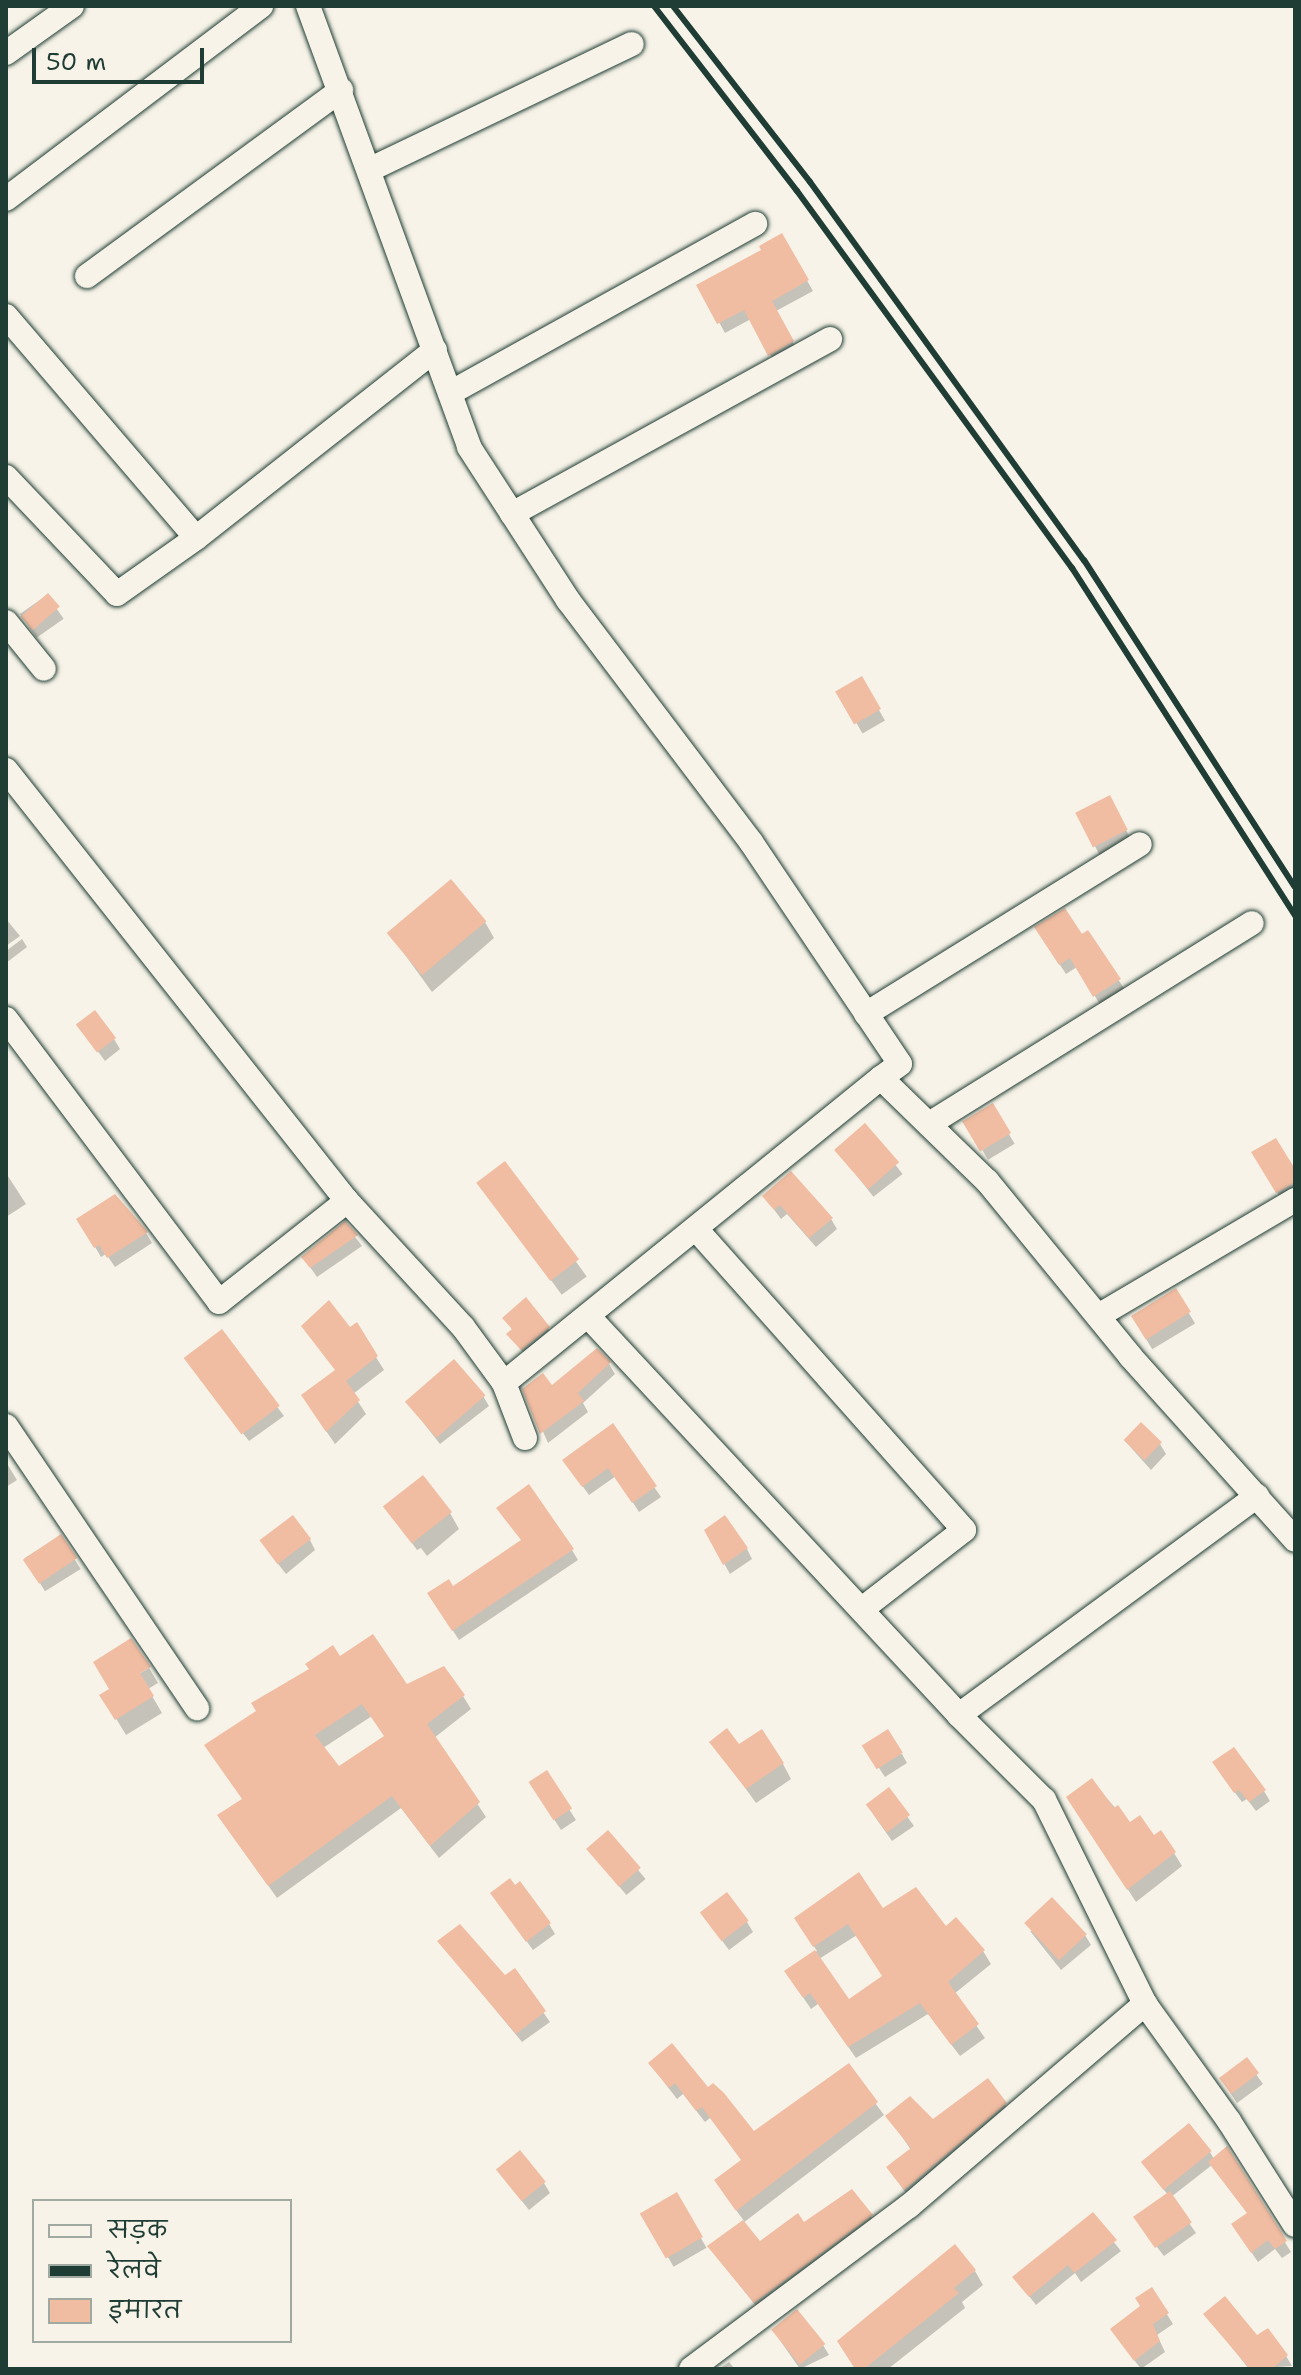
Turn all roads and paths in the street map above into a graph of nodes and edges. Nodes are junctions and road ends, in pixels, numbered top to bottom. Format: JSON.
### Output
{"nodes":[{"id":1,"x":72,"y":6,"type":"edge"},
{"id":2,"x":261,"y":6,"type":"edge"},
{"id":3,"x":308,"y":6,"type":"edge"},
{"id":4,"x":632,"y":44,"type":"dead end"},
{"id":5,"x":6,"y":53,"type":"edge"},
{"id":6,"x":341,"y":90,"type":"junction"},
{"id":7,"x":371,"y":169,"type":"junction"},
{"id":8,"x":6,"y":199,"type":"edge"},
{"id":9,"x":755,"y":224,"type":"dead end"},
{"id":10,"x":87,"y":276,"type":"dead end"},
{"id":11,"x":6,"y":316,"type":"edge"},
{"id":12,"x":830,"y":339,"type":"dead end"},
{"id":13,"x":435,"y":350,"type":"junction"},
{"id":14,"x":450,"y":393,"type":"junction"},
{"id":15,"x":6,"y":477,"type":"edge"},
{"id":16,"x":512,"y":514,"type":"junction"},
{"id":17,"x":196,"y":538,"type":"junction"},
{"id":18,"x":6,"y":622,"type":"edge"},
{"id":19,"x":44,"y":669,"type":"dead end"},
{"id":20,"x":6,"y":770,"type":"edge"},
{"id":21,"x":1140,"y":844,"type":"dead end"},
{"id":22,"x":1252,"y":923,"type":"dead end"},
{"id":23,"x":866,"y":1014,"type":"junction"},
{"id":24,"x":6,"y":1019,"type":"edge"},
{"id":25,"x":881,"y":1078,"type":"junction"},
{"id":26,"x":929,"y":1124,"type":"junction"},
{"id":27,"x":1295,"y":1200,"type":"edge"},
{"id":28,"x":347,"y":1201,"type":"junction"},
{"id":29,"x":696,"y":1229,"type":"junction"},
{"id":30,"x":588,"y":1316,"type":"junction"},
{"id":31,"x":1098,"y":1316,"type":"junction"},
{"id":32,"x":504,"y":1383,"type":"junction"},
{"id":33,"x":6,"y":1426,"type":"edge"},
{"id":34,"x":525,"y":1438,"type":"dead end"},
{"id":35,"x":1257,"y":1496,"type":"junction"},
{"id":36,"x":1295,"y":1540,"type":"edge"},
{"id":37,"x":862,"y":1609,"type":"junction"},
{"id":38,"x":197,"y":1708,"type":"dead end"},
{"id":39,"x":959,"y":1715,"type":"junction"},
{"id":40,"x":1145,"y":2004,"type":"junction"},
{"id":41,"x":1295,"y":2225,"type":"edge"},
{"id":42,"x":691,"y":2369,"type":"edge"}],
"edges":[{"from":1,"to":5,"type":"street"},
{"from":2,"to":8,"type":"street"},
{"from":3,"to":6,"type":"street"},
{"from":4,"to":7,"type":"street"},
{"from":6,"to":7,"type":"street"},
{"from":6,"to":10,"type":"street"},
{"from":7,"to":13,"type":"street"},
{"from":9,"to":14,"type":"street"},
{"from":11,"to":17,"type":"street"},
{"from":12,"to":16,"type":"street"},
{"from":13,"to":14,"type":"street"},
{"from":13,"to":17,"type":"street"},
{"from":14,"to":16,"type":"street"},
{"from":15,"to":17,"type":"street"},
{"from":16,"to":23,"type":"street"},
{"from":18,"to":19,"type":"street"},
{"from":20,"to":28,"type":"street"},
{"from":21,"to":23,"type":"street"},
{"from":22,"to":26,"type":"street"},
{"from":23,"to":25,"type":"street"},
{"from":24,"to":28,"type":"street"},
{"from":25,"to":26,"type":"street"},
{"from":25,"to":29,"type":"street"},
{"from":26,"to":31,"type":"street"},
{"from":27,"to":31,"type":"street"},
{"from":28,"to":32,"type":"street"},
{"from":29,"to":30,"type":"street"},
{"from":29,"to":37,"type":"street"},
{"from":30,"to":32,"type":"street"},
{"from":30,"to":37,"type":"street"},
{"from":31,"to":35,"type":"street"},
{"from":32,"to":34,"type":"street"},
{"from":33,"to":38,"type":"street"},
{"from":35,"to":36,"type":"street"},
{"from":35,"to":39,"type":"street"},
{"from":37,"to":39,"type":"street"},
{"from":39,"to":40,"type":"street"},
{"from":40,"to":41,"type":"street"},
{"from":40,"to":42,"type":"street"}]}
